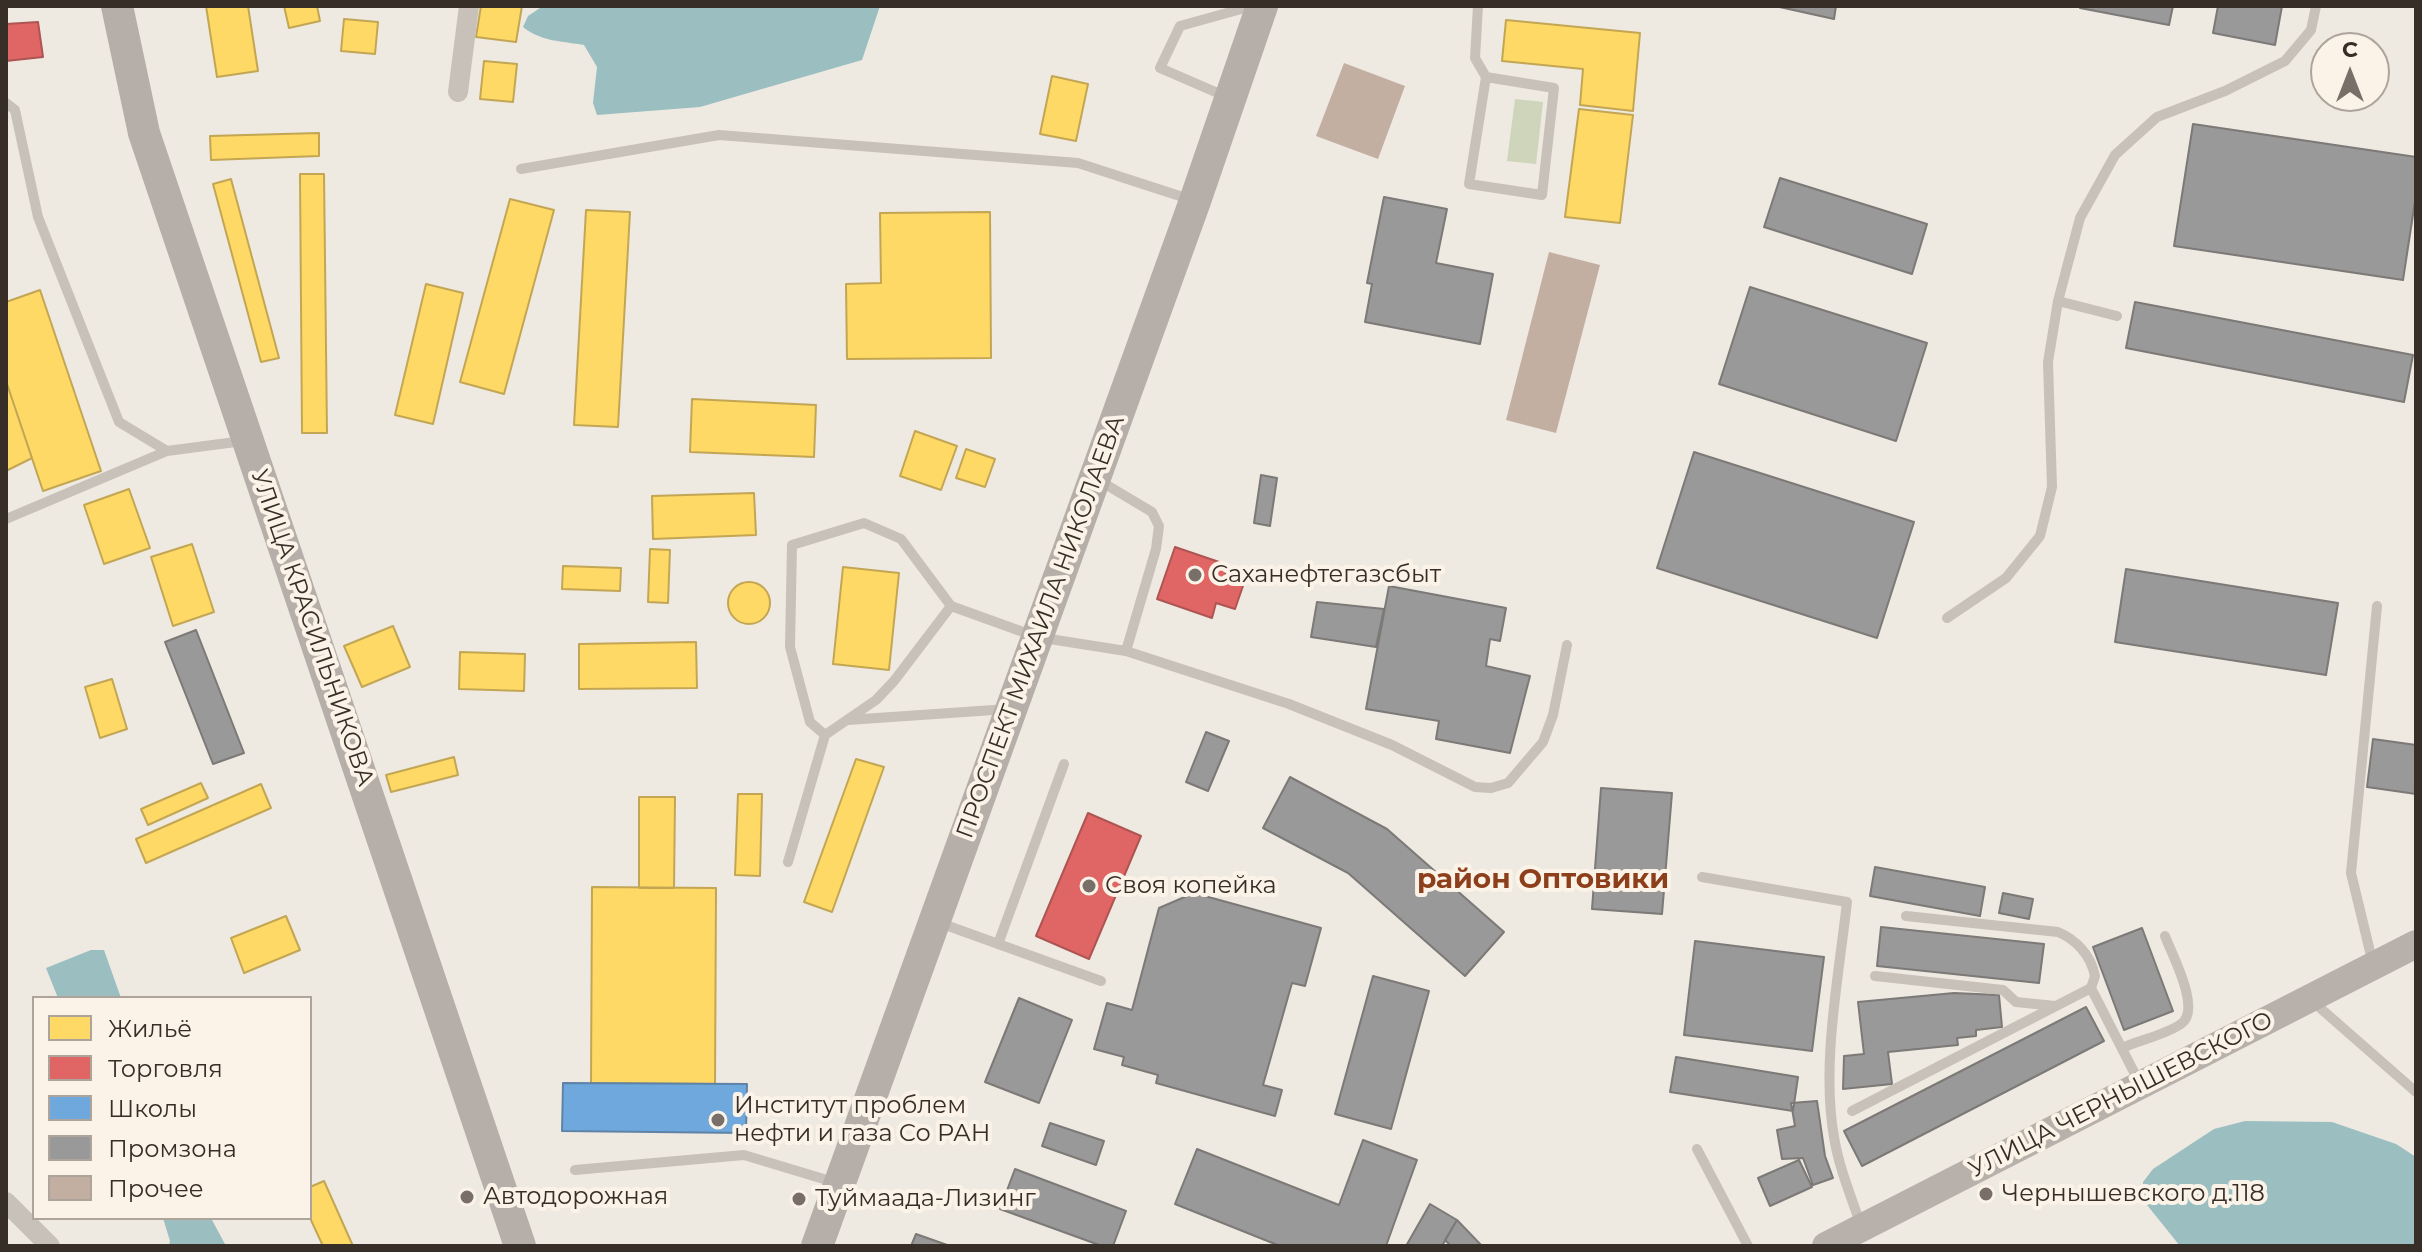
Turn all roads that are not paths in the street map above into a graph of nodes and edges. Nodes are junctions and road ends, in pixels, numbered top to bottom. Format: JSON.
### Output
{"nodes":[{"id":1,"x":117,"y":6,"type":"edge"},
{"id":2,"x":469,"y":6,"type":"edge"},
{"id":3,"x":1252,"y":6,"type":"edge"},
{"id":4,"x":1262,"y":6,"type":"edge"},
{"id":5,"x":1478,"y":6,"type":"edge"},
{"id":6,"x":2316,"y":6,"type":"edge"},
{"id":7,"x":1486,"y":77,"type":"junction"},
{"id":8,"x":458,"y":92,"type":"dead end"},
{"id":9,"x":1231,"y":99,"type":"junction"},
{"id":10,"x":6,"y":103,"type":"edge"},
{"id":11,"x":521,"y":169,"type":"dead end"},
{"id":12,"x":1195,"y":201,"type":"junction"},
{"id":13,"x":2058,"y":301,"type":"junction"},
{"id":14,"x":2117,"y":316,"type":"dead end"},
{"id":15,"x":249,"y":441,"type":"junction"},
{"id":16,"x":167,"y":451,"type":"junction"},
{"id":17,"x":1095,"y":478,"type":"junction"},
{"id":18,"x":6,"y":519,"type":"edge"},
{"id":19,"x":951,"y":606,"type":"junction"},
{"id":20,"x":2377,"y":606,"type":"dead end"},
{"id":21,"x":1947,"y":618,"type":"dead end"},
{"id":22,"x":1037,"y":637,"type":"junction"},
{"id":23,"x":1567,"y":645,"type":"dead end"},
{"id":24,"x":1126,"y":651,"type":"junction"},
{"id":25,"x":1011,"y":709,"type":"junction"},
{"id":26,"x":846,"y":720,"type":"junction"},
{"id":27,"x":825,"y":735,"type":"junction"},
{"id":28,"x":1064,"y":764,"type":"dead end"},
{"id":29,"x":788,"y":862,"type":"dead end"},
{"id":30,"x":1702,"y":877,"type":"dead end"},
{"id":31,"x":1906,"y":916,"type":"dead end"},
{"id":32,"x":934,"y":921,"type":"junction"},
{"id":33,"x":2165,"y":936,"type":"dead end"},
{"id":34,"x":998,"y":944,"type":"junction"},
{"id":35,"x":2416,"y":944,"type":"edge"},
{"id":36,"x":2373,"y":966,"type":"junction"},
{"id":37,"x":1875,"y":976,"type":"dead end"},
{"id":38,"x":1101,"y":981,"type":"dead end"},
{"id":39,"x":2091,"y":988,"type":"junction"},
{"id":40,"x":2309,"y":999,"type":"junction"},
{"id":41,"x":2055,"y":1007,"type":"junction"},
{"id":42,"x":2122,"y":1048,"type":"junction"},
{"id":43,"x":2141,"y":1085,"type":"junction"},
{"id":44,"x":2416,"y":1092,"type":"edge"},
{"id":45,"x":1852,"y":1111,"type":"dead end"},
{"id":46,"x":1697,"y":1149,"type":"dead end"},
{"id":47,"x":575,"y":1170,"type":"dead end"},
{"id":48,"x":839,"y":1184,"type":"junction"},
{"id":49,"x":6,"y":1202,"type":"edge"},
{"id":50,"x":1862,"y":1228,"type":"junction"},
{"id":51,"x":50,"y":1246,"type":"edge"},
{"id":52,"x":520,"y":1246,"type":"edge"},
{"id":53,"x":817,"y":1246,"type":"edge"},
{"id":54,"x":1748,"y":1246,"type":"edge"},
{"id":55,"x":1826,"y":1246,"type":"edge"}],
"edges":[{"from":1,"to":15,"type":"main road","name":"УЛИЦА КРАСИЛЬНИКОВА"},
{"from":2,"to":8,"type":"street"},
{"from":3,"to":9,"type":"lane"},
{"from":4,"to":9,"type":"main road","name":"ПРОСПЕКТ МИХАИЛА НИКОЛАЕВА"},
{"from":5,"to":7,"type":"lane"},
{"from":6,"to":13,"type":"lane"},
{"from":7,"to":7,"type":"lane"},
{"from":9,"to":12,"type":"main road","name":"ПРОСПЕКТ МИХАИЛА НИКОЛАЕВА"},
{"from":10,"to":16,"type":"lane"},
{"from":11,"to":12,"type":"lane"},
{"from":12,"to":17,"type":"main road","name":"ПРОСПЕКТ МИХАИЛА НИКОЛАЕВА"},
{"from":13,"to":14,"type":"lane"},
{"from":13,"to":21,"type":"lane"},
{"from":15,"to":16,"type":"lane"},
{"from":15,"to":52,"type":"main road","name":"УЛИЦА КРАСИЛЬНИКОВА"},
{"from":16,"to":18,"type":"lane"},
{"from":17,"to":22,"type":"main road","name":"ПРОСПЕКТ МИХАИЛА НИКОЛАЕВА"},
{"from":17,"to":24,"type":"lane"},
{"from":19,"to":22,"type":"lane"},
{"from":19,"to":26,"type":"lane"},
{"from":19,"to":27,"type":"lane"},
{"from":20,"to":36,"type":"lane"},
{"from":22,"to":24,"type":"lane"},
{"from":22,"to":25,"type":"main road","name":"ПРОСПЕКТ МИХАИЛА НИКОЛАЕВА"},
{"from":23,"to":24,"type":"lane"},
{"from":25,"to":26,"type":"lane"},
{"from":25,"to":32,"type":"main road","name":"ПРОСПЕКТ МИХАИЛА НИКОЛАЕВА"},
{"from":26,"to":27,"type":"lane"},
{"from":27,"to":29,"type":"lane"},
{"from":28,"to":34,"type":"lane"},
{"from":30,"to":50,"type":"lane"},
{"from":31,"to":39,"type":"lane"},
{"from":32,"to":34,"type":"lane"},
{"from":32,"to":48,"type":"main road","name":"ПРОСПЕКТ МИХАИЛА НИКОЛАЕВА"},
{"from":33,"to":42,"type":"lane"},
{"from":34,"to":38,"type":"lane"},
{"from":35,"to":36,"type":"main road","name":"УЛИЦА ЧЕРНЫШЕВСКОГО"},
{"from":36,"to":40,"type":"main road","name":"УЛИЦА ЧЕРНЫШЕВСКОГО"},
{"from":37,"to":41,"type":"lane"},
{"from":39,"to":41,"type":"lane"},
{"from":39,"to":42,"type":"lane"},
{"from":40,"to":43,"type":"main road","name":"УЛИЦА ЧЕРНЫШЕВСКОГО"},
{"from":40,"to":44,"type":"lane"},
{"from":41,"to":45,"type":"lane"},
{"from":42,"to":43,"type":"lane"},
{"from":43,"to":50,"type":"main road","name":"УЛИЦА ЧЕРНЫШЕВСКОГО"},
{"from":46,"to":54,"type":"lane"},
{"from":47,"to":48,"type":"lane"},
{"from":48,"to":53,"type":"main road","name":"ПРОСПЕКТ МИХАИЛА НИКОЛАЕВА"},
{"from":49,"to":51,"type":"street"},
{"from":50,"to":55,"type":"main road","name":"УЛИЦА ЧЕРНЫШЕВСКОГО"}]}
